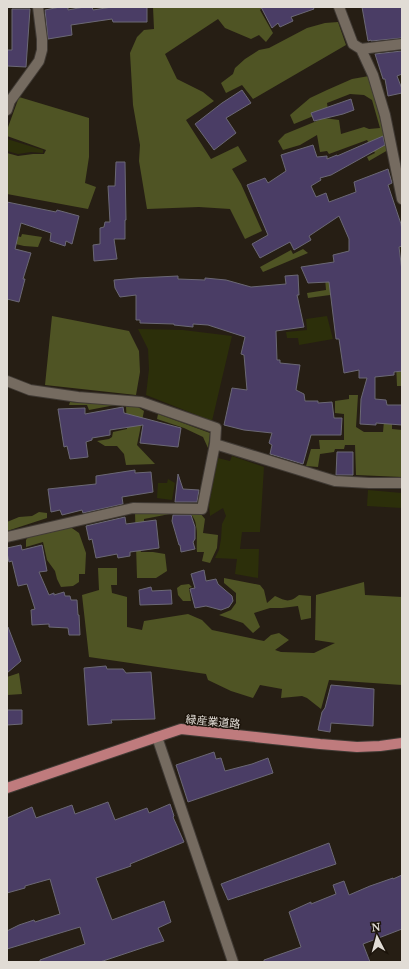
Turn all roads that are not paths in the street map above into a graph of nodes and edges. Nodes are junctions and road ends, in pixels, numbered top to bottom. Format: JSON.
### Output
{"nodes":[{"id":1,"x":38,"y":7,"type":"edge"},
{"id":2,"x":339,"y":7,"type":"edge"},
{"id":3,"x":402,"y":44,"type":"edge"},
{"id":4,"x":361,"y":49,"type":"junction"},
{"id":5,"x":7,"y":110,"type":"edge"},
{"id":6,"x":402,"y":199,"type":"edge"},
{"id":7,"x":7,"y":381,"type":"edge"},
{"id":8,"x":215,"y":444,"type":"junction"},
{"id":9,"x":402,"y":483,"type":"edge"},
{"id":10,"x":7,"y":537,"type":"edge"},
{"id":11,"x":158,"y":737,"type":"junction"},
{"id":12,"x":402,"y":743,"type":"edge"},
{"id":13,"x":7,"y":788,"type":"edge"},
{"id":14,"x":233,"y":962,"type":"edge"}],
"edges":[{"from":1,"to":5,"type":"street"},
{"from":2,"to":4,"type":"street"},
{"from":3,"to":4,"type":"street"},
{"from":4,"to":6,"type":"street"},
{"from":7,"to":8,"type":"street"},
{"from":8,"to":9,"type":"street"},
{"from":8,"to":10,"type":"street"},
{"from":11,"to":12,"type":"main road","name":"緑産業道路"},
{"from":11,"to":13,"type":"main road","name":"緑産業道路"},
{"from":11,"to":14,"type":"street"}]}
